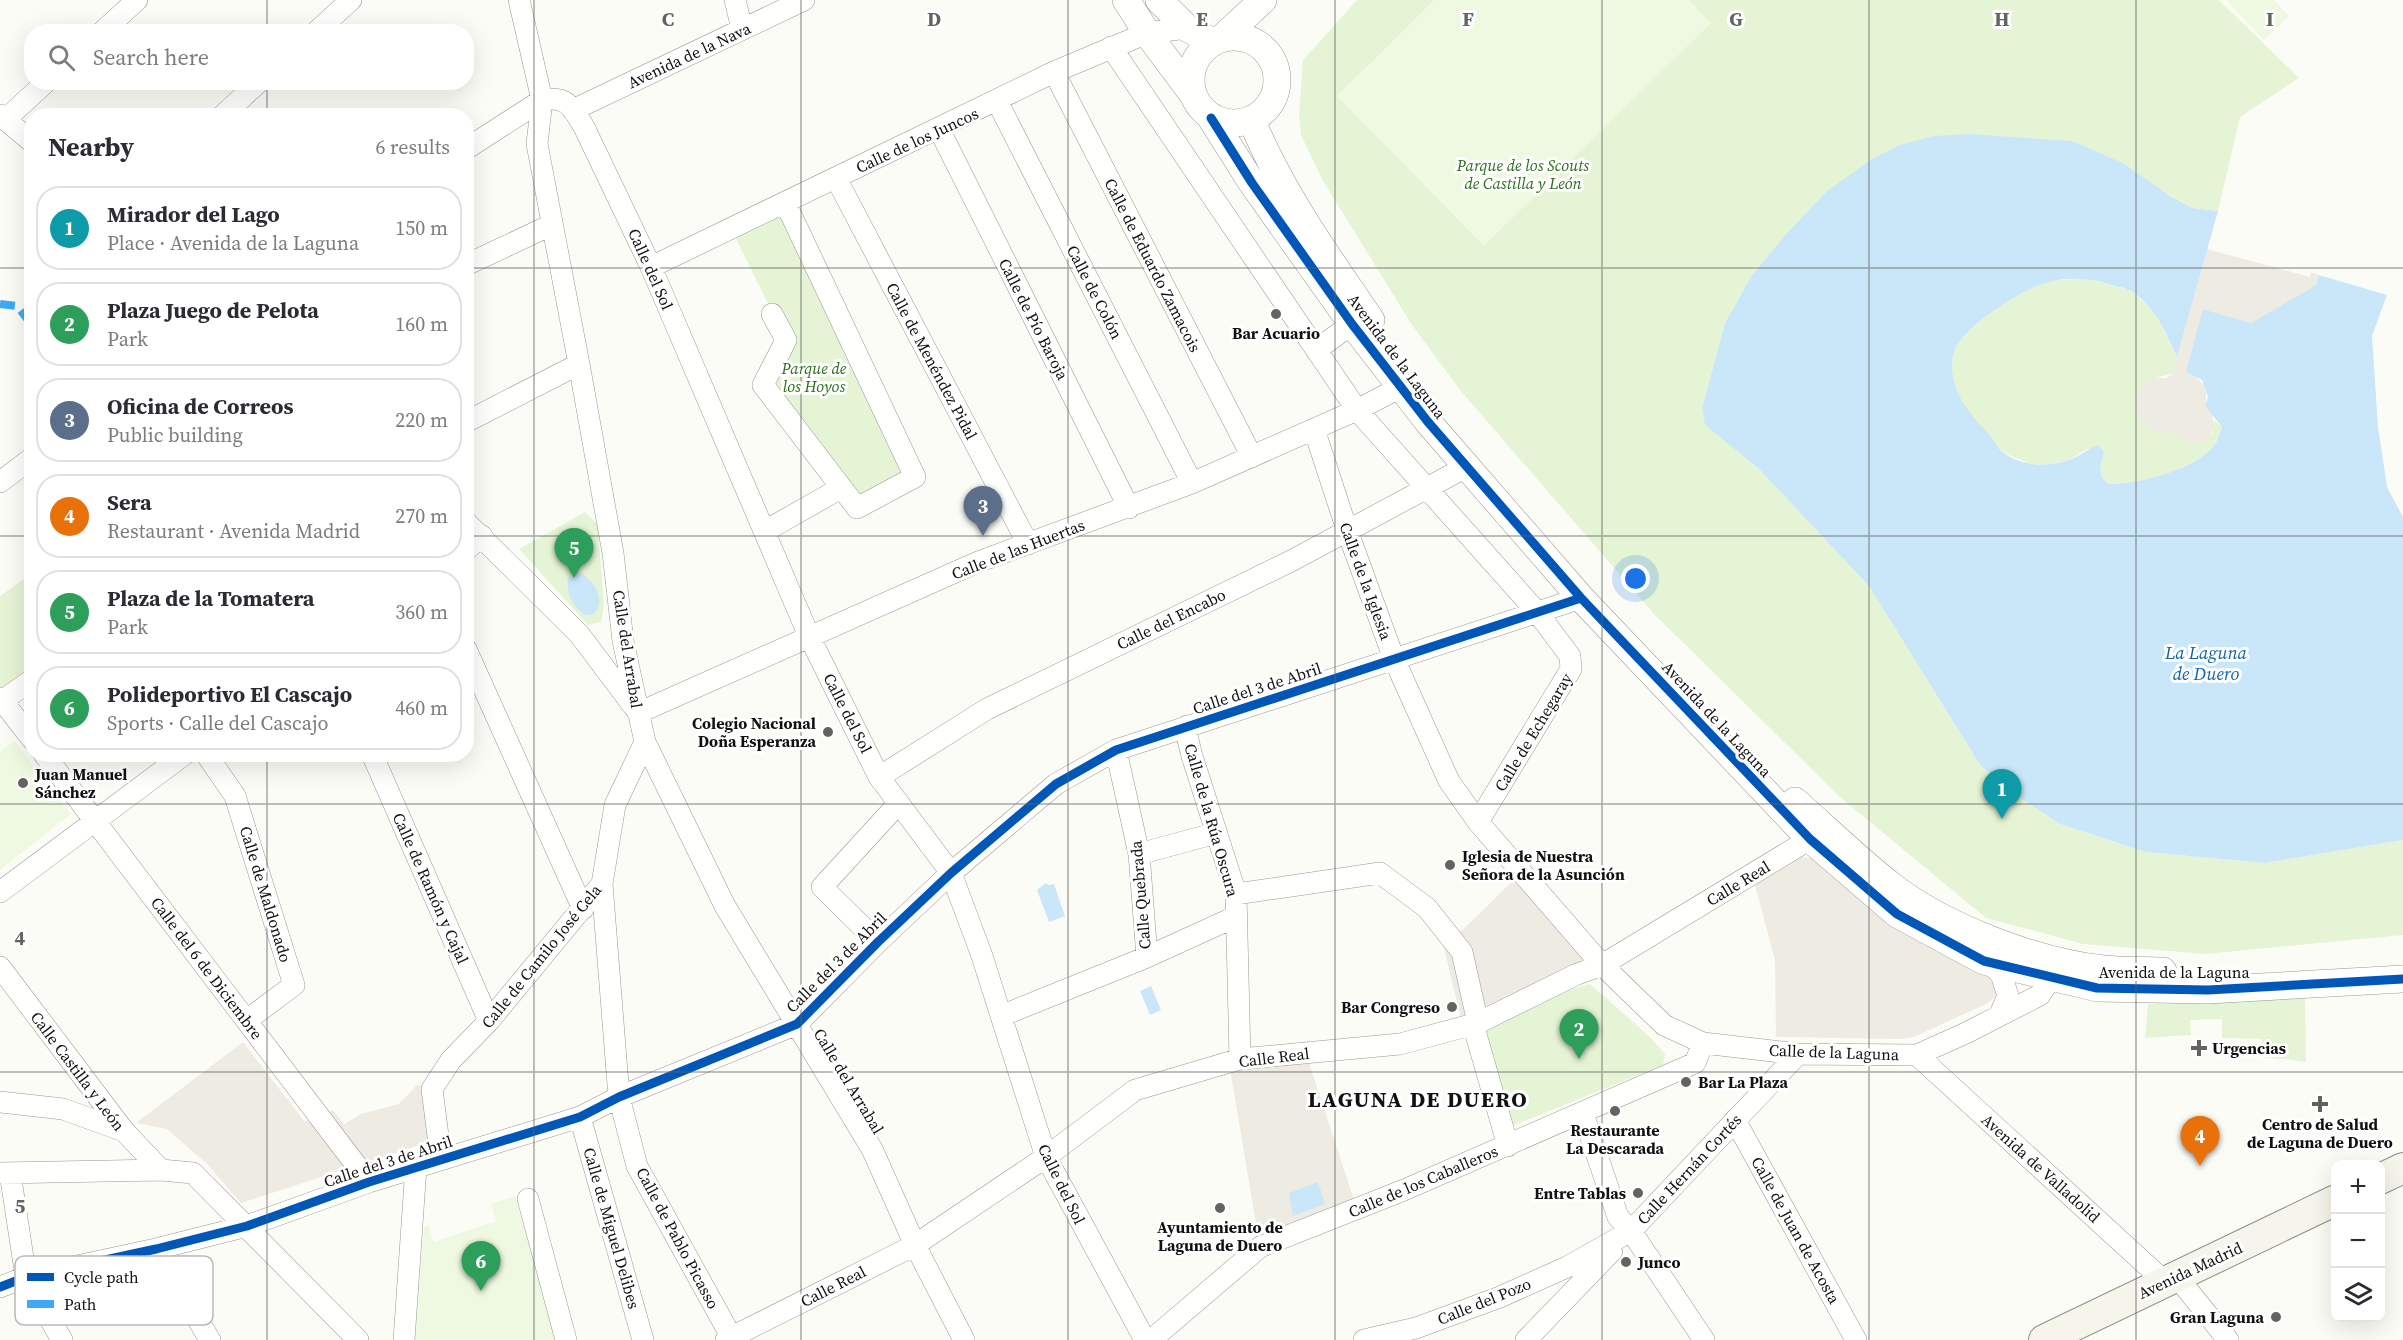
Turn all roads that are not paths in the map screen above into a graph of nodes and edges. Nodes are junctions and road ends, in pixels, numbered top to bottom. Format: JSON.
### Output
{"nodes":[{"id":1,"x":137,"y":0,"type":"edge"},
{"id":2,"x":351,"y":0,"type":"edge"},
{"id":3,"x":519,"y":0,"type":"edge"},
{"id":4,"x":735,"y":0,"type":"edge"},
{"id":5,"x":804,"y":0,"type":"edge"},
{"id":6,"x":1126,"y":0,"type":"edge"},
{"id":7,"x":1159,"y":0,"type":"edge"},
{"id":8,"x":1263,"y":0,"type":"edge"},
{"id":9,"x":1269,"y":0,"type":"edge"},
{"id":10,"x":111,"y":24,"type":"edge"},
{"id":11,"x":325,"y":24,"type":"edge"},
{"id":12,"x":1187,"y":28,"type":"junction"},
{"id":13,"x":742,"y":29,"type":"junction"},
{"id":14,"x":1147,"y":33,"type":"junction"},
{"id":15,"x":1218,"y":40,"type":"junction"},
{"id":16,"x":1111,"y":47,"type":"junction"},
{"id":17,"x":1267,"y":51,"type":"junction"},
{"id":18,"x":1054,"y":72,"type":"junction"},
{"id":19,"x":36,"y":90,"type":"edge"},
{"id":20,"x":250,"y":90,"type":"edge"},
{"id":21,"x":1191,"y":92,"type":"junction"},
{"id":22,"x":542,"y":100,"type":"junction"},
{"id":23,"x":997,"y":101,"type":"junction"},
{"id":24,"x":231,"y":108,"type":"edge"},
{"id":25,"x":573,"y":110,"type":"junction"},
{"id":26,"x":3,"y":117,"type":"edge"},
{"id":27,"x":1211,"y":118,"type":"junction"},
{"id":28,"x":1252,"y":121,"type":"junction"},
{"id":29,"x":939,"y":129,"type":"junction"},
{"id":30,"x":24,"y":135,"type":"edge"},
{"id":31,"x":474,"y":144,"type":"edge"},
{"id":32,"x":836,"y":178,"type":"junction"},
{"id":33,"x":785,"y":202,"type":"junction"},
{"id":34,"x":551,"y":225,"type":"junction"},
{"id":35,"x":474,"y":261,"type":"edge"},
{"id":36,"x":651,"y":267,"type":"junction"},
{"id":37,"x":772,"y":314,"type":"dead end"},
{"id":38,"x":1352,"y":324,"type":"junction"},
{"id":39,"x":1316,"y":350,"type":"junction"},
{"id":40,"x":579,"y":364,"type":"junction"},
{"id":41,"x":1399,"y":388,"type":"junction"},
{"id":42,"x":1357,"y":410,"type":"junction"},
{"id":43,"x":474,"y":418,"type":"edge"},
{"id":44,"x":1314,"y":429,"type":"junction"},
{"id":45,"x":1252,"y":457,"type":"junction"},
{"id":46,"x":24,"y":464,"type":"edge"},
{"id":47,"x":1466,"y":467,"type":"junction"},
{"id":48,"x":0,"y":482,"type":"edge"},
{"id":49,"x":1192,"y":483,"type":"junction"},
{"id":50,"x":841,"y":488,"type":"junction"},
{"id":51,"x":1426,"y":488,"type":"junction"},
{"id":52,"x":1129,"y":508,"type":"junction"},
{"id":53,"x":1347,"y":530,"type":"junction"},
{"id":54,"x":765,"y":531,"type":"junction"},
{"id":55,"x":474,"y":538,"type":"edge"},
{"id":56,"x":1028,"y":544,"type":"junction"},
{"id":57,"x":1581,"y":598,"type":"junction"},
{"id":58,"x":1537,"y":612,"type":"junction"},
{"id":59,"x":809,"y":636,"type":"junction"},
{"id":60,"x":623,"y":640,"type":"junction"},
{"id":61,"x":588,"y":646,"type":"junction"},
{"id":62,"x":1394,"y":659,"type":"junction"},
{"id":63,"x":474,"y":668,"type":"edge"},
{"id":64,"x":24,"y":685,"type":"edge"},
{"id":65,"x":1,"y":700,"type":"edge"},
{"id":66,"x":638,"y":713,"type":"junction"},
{"id":67,"x":1187,"y":726,"type":"junction"},
{"id":68,"x":24,"y":729,"type":"edge"},
{"id":69,"x":645,"y":742,"type":"junction"},
{"id":70,"x":1116,"y":750,"type":"junction"},
{"id":71,"x":50,"y":762,"type":"edge"},
{"id":72,"x":174,"y":762,"type":"edge"},
{"id":73,"x":212,"y":762,"type":"edge"},
{"id":74,"x":376,"y":762,"type":"edge"},
{"id":75,"x":879,"y":777,"type":"junction"},
{"id":76,"x":898,"y":804,"type":"junction"},
{"id":77,"x":96,"y":821,"type":"junction"},
{"id":78,"x":1478,"y":822,"type":"junction"},
{"id":79,"x":1216,"y":832,"type":"junction"},
{"id":80,"x":1810,"y":839,"type":"junction"},
{"id":81,"x":1139,"y":854,"type":"junction"},
{"id":82,"x":951,"y":873,"type":"junction"},
{"id":83,"x":602,"y":884,"type":"junction"},
{"id":84,"x":0,"y":892,"type":"edge"},
{"id":85,"x":1236,"y":894,"type":"junction"},
{"id":86,"x":583,"y":909,"type":"junction"},
{"id":87,"x":1237,"y":915,"type":"junction"},
{"id":88,"x":878,"y":942,"type":"junction"},
{"id":89,"x":1147,"y":957,"type":"junction"},
{"id":90,"x":1988,"y":962,"type":"junction"},
{"id":91,"x":2403,"y":962,"type":"edge"},
{"id":92,"x":1602,"y":965,"type":"junction"},
{"id":93,"x":0,"y":967,"type":"edge"},
{"id":94,"x":2052,"y":968,"type":"junction"},
{"id":95,"x":2403,"y":979,"type":"edge"},
{"id":96,"x":2000,"y":1014,"type":"junction"},
{"id":97,"x":1001,"y":1016,"type":"junction"},
{"id":98,"x":247,"y":1020,"type":"junction"},
{"id":99,"x":489,"y":1021,"type":"junction"},
{"id":100,"x":1476,"y":1023,"type":"junction"},
{"id":101,"x":797,"y":1024,"type":"junction"},
{"id":102,"x":1703,"y":1042,"type":"junction"},
{"id":103,"x":1798,"y":1054,"type":"junction"},
{"id":104,"x":1917,"y":1054,"type":"junction"},
{"id":105,"x":1240,"y":1059,"type":"junction"},
{"id":106,"x":619,"y":1097,"type":"junction"},
{"id":107,"x":0,"y":1102,"type":"edge"},
{"id":108,"x":1583,"y":1113,"type":"junction"},
{"id":109,"x":580,"y":1117,"type":"junction"},
{"id":110,"x":1735,"y":1120,"type":"junction"},
{"id":111,"x":124,"y":1131,"type":"junction"},
{"id":112,"x":1508,"y":1146,"type":"junction"},
{"id":113,"x":1046,"y":1157,"type":"junction"},
{"id":114,"x":441,"y":1159,"type":"junction"},
{"id":115,"x":416,"y":1167,"type":"junction"},
{"id":116,"x":2403,"y":1168,"type":"edge"},
{"id":117,"x":161,"y":1170,"type":"junction"},
{"id":118,"x":5,"y":1173,"type":"edge"},
{"id":119,"x":2385,"y":1177,"type":"edge"},
{"id":120,"x":369,"y":1182,"type":"junction"},
{"id":121,"x":528,"y":1199,"type":"dead end"},
{"id":122,"x":2331,"y":1202,"type":"edge"},
{"id":123,"x":247,"y":1226,"type":"junction"},
{"id":124,"x":1631,"y":1231,"type":"junction"},
{"id":125,"x":915,"y":1245,"type":"junction"},
{"id":126,"x":156,"y":1249,"type":"junction"},
{"id":127,"x":22,"y":1256,"type":"edge"},
{"id":128,"x":124,"y":1256,"type":"edge"},
{"id":129,"x":160,"y":1256,"type":"edge"},
{"id":130,"x":1574,"y":1274,"type":"junction"},
{"id":131,"x":2171,"y":1279,"type":"junction"},
{"id":132,"x":15,"y":1281,"type":"edge"},
{"id":133,"x":0,"y":1287,"type":"edge"},
{"id":134,"x":53,"y":1325,"type":"edge"},
{"id":135,"x":201,"y":1325,"type":"edge"},
{"id":136,"x":730,"y":1339,"type":"edge"},
{"id":137,"x":62,"y":1340,"type":"edge"},
{"id":138,"x":210,"y":1340,"type":"edge"},
{"id":139,"x":358,"y":1340,"type":"edge"},
{"id":140,"x":404,"y":1340,"type":"edge"},
{"id":141,"x":566,"y":1340,"type":"edge"},
{"id":142,"x":643,"y":1340,"type":"edge"},
{"id":143,"x":964,"y":1340,"type":"edge"},
{"id":144,"x":1145,"y":1340,"type":"edge"},
{"id":145,"x":1151,"y":1340,"type":"edge"},
{"id":146,"x":1364,"y":1340,"type":"edge"},
{"id":147,"x":1526,"y":1340,"type":"edge"},
{"id":148,"x":1704,"y":1340,"type":"edge"},
{"id":149,"x":1856,"y":1340,"type":"edge"},
{"id":150,"x":2044,"y":1340,"type":"edge"},
{"id":151,"x":2228,"y":1340,"type":"edge"}],
"edges":[{"from":1,"to":10,"type":"street"},
{"from":2,"to":11,"type":"street"},
{"from":3,"to":22,"type":"street","name":"Calle del Arrabal"},
{"from":4,"to":13,"type":"street"},
{"from":5,"to":13,"type":"street","name":"Avenida de la Nava"},
{"from":6,"to":14,"type":"street"},
{"from":7,"to":12,"type":"street"},
{"from":8,"to":15,"type":"street"},
{"from":9,"to":17,"type":"street"},
{"from":12,"to":14,"type":"street","name":"Calle de los Juncos"},
{"from":12,"to":15,"type":"street"},
{"from":13,"to":25,"type":"street","name":"Avenida de la Nava"},
{"from":14,"to":16,"type":"street","name":"Calle de los Juncos"},
{"from":14,"to":21,"type":"street"},
{"from":15,"to":17,"type":"street"},
{"from":15,"to":21,"type":"street"},
{"from":16,"to":18,"type":"street","name":"Calle de los Juncos"},
{"from":16,"to":39,"type":"street"},
{"from":17,"to":28,"type":"street"},
{"from":18,"to":23,"type":"street","name":"Calle de los Juncos"},
{"from":18,"to":45,"type":"street","name":"Calle de Eduardo Zamacois"},
{"from":19,"to":26,"type":"street"},
{"from":20,"to":24,"type":"street"},
{"from":21,"to":27,"type":"street"},
{"from":22,"to":25,"type":"street"},
{"from":22,"to":31,"type":"street"},
{"from":22,"to":34,"type":"street","name":"Calle del Arrabal"},
{"from":23,"to":29,"type":"street","name":"Calle de los Juncos"},
{"from":23,"to":49,"type":"street","name":"Calle de Colón"},
{"from":25,"to":36,"type":"street","name":"Calle del Sol"},
{"from":26,"to":30,"type":"street"},
{"from":27,"to":28,"type":"street"},
{"from":27,"to":38,"type":"street","name":"Avenida de la Laguna"},
{"from":28,"to":94,"type":"street","name":"Avenida de la Laguna"},
{"from":29,"to":32,"type":"street","name":"Calle de los Juncos"},
{"from":29,"to":52,"type":"street","name":"Calle de Pío Baroja"},
{"from":32,"to":33,"type":"street","name":"Calle de los Juncos"},
{"from":32,"to":56,"type":"street","name":"Calle de Menéndez Pidal"},
{"from":33,"to":36,"type":"street","name":"Calle de los Juncos"},
{"from":33,"to":50,"type":"street"},
{"from":34,"to":35,"type":"street"},
{"from":34,"to":40,"type":"street","name":"Calle del Arrabal"},
{"from":36,"to":54,"type":"street","name":"Calle del Sol"},
{"from":37,"to":50,"type":"street"},
{"from":38,"to":39,"type":"street"},
{"from":38,"to":41,"type":"street","name":"Avenida de la Laguna"},
{"from":39,"to":42,"type":"street"},
{"from":40,"to":43,"type":"street"},
{"from":40,"to":60,"type":"street","name":"Calle del Arrabal"},
{"from":41,"to":42,"type":"street","name":"Calle de las Huertas"},
{"from":41,"to":47,"type":"street","name":"Avenida de la Laguna"},
{"from":42,"to":44,"type":"street","name":"Calle de las Huertas"},
{"from":42,"to":51,"type":"street"},
{"from":44,"to":45,"type":"street","name":"Calle de las Huertas"},
{"from":44,"to":53,"type":"street","name":"Calle de la Iglesia"},
{"from":45,"to":49,"type":"street","name":"Calle de las Huertas"},
{"from":46,"to":48,"type":"street"},
{"from":47,"to":51,"type":"street","name":"Calle del Encabo"},
{"from":47,"to":57,"type":"street","name":"Avenida de la Laguna"},
{"from":49,"to":52,"type":"street","name":"Calle de las Huertas"},
{"from":50,"to":54,"type":"street"},
{"from":51,"to":53,"type":"street","name":"Calle del Encabo"},
{"from":51,"to":58,"type":"street"},
{"from":52,"to":56,"type":"street","name":"Calle de las Huertas"},
{"from":53,"to":62,"type":"street","name":"Calle de la Iglesia"},
{"from":53,"to":75,"type":"street","name":"Calle del Encabo"},
{"from":54,"to":59,"type":"street","name":"Calle del Sol"},
{"from":55,"to":61,"type":"street"},
{"from":56,"to":59,"type":"street","name":"Calle de las Huertas"},
{"from":57,"to":58,"type":"street","name":"Calle del 3 de Abril"},
{"from":57,"to":80,"type":"street","name":"Avenida de la Laguna"},
{"from":58,"to":62,"type":"street","name":"Calle del 3 de Abril"},
{"from":58,"to":78,"type":"street","name":"Calle de Echegaray"},
{"from":59,"to":66,"type":"street","name":"Calle de las Huertas"},
{"from":59,"to":75,"type":"street","name":"Calle del Sol"},
{"from":60,"to":61,"type":"street"},
{"from":60,"to":66,"type":"street","name":"Calle del Arrabal"},
{"from":61,"to":66,"type":"street"},
{"from":62,"to":67,"type":"street","name":"Calle del 3 de Abril"},
{"from":62,"to":78,"type":"street","name":"Calle de la Iglesia"},
{"from":63,"to":86,"type":"street"},
{"from":64,"to":65,"type":"street"},
{"from":65,"to":68,"type":"street"},
{"from":66,"to":69,"type":"street","name":"Calle del Arrabal"},
{"from":67,"to":70,"type":"street","name":"Calle del 3 de Abril"},
{"from":67,"to":79,"type":"street","name":"Calle de la Rúa Oscura"},
{"from":69,"to":83,"type":"street","name":"Calle de Camilo José Cela"},
{"from":69,"to":101,"type":"street","name":"Calle del Arrabal"},
{"from":70,"to":81,"type":"street","name":"Calle Quebrada"},
{"from":70,"to":82,"type":"street","name":"Calle del 3 de Abril"},
{"from":71,"to":77,"type":"street","name":"Calle del 6 de Diciembre"},
{"from":72,"to":77,"type":"street"},
{"from":73,"to":98,"type":"street","name":"Calle de Maldonado"},
{"from":74,"to":99,"type":"street","name":"Calle de Ramón y Cajal"},
{"from":75,"to":76,"type":"street","name":"Calle del Sol"},
{"from":76,"to":82,"type":"street","name":"Calle del Sol"},
{"from":76,"to":88,"type":"street"},
{"from":77,"to":84,"type":"street"},
{"from":77,"to":98,"type":"street","name":"Calle del 6 de Diciembre"},
{"from":78,"to":92,"type":"street","name":"Calle de la Iglesia"},
{"from":79,"to":81,"type":"street"},
{"from":79,"to":85,"type":"street","name":"Calle de la Rúa Oscura"},
{"from":80,"to":90,"type":"street","name":"Avenida de la Laguna"},
{"from":80,"to":92,"type":"street","name":"Calle Real"},
{"from":81,"to":89,"type":"street","name":"Calle Quebrada"},
{"from":82,"to":88,"type":"street","name":"Calle del 3 de Abril"},
{"from":82,"to":97,"type":"street","name":"Calle del Sol"},
{"from":83,"to":86,"type":"street","name":"Calle de Camilo José Cela"},
{"from":83,"to":106,"type":"street","name":"Calle de Pablo Picasso"},
{"from":85,"to":87,"type":"street","name":"Calle de la Rúa Oscura"},
{"from":85,"to":100,"type":"street"},
{"from":86,"to":99,"type":"street","name":"Calle de Camilo José Cela"},
{"from":87,"to":89,"type":"street"},
{"from":87,"to":105,"type":"street","name":"Calle de la Rúa Oscura"},
{"from":88,"to":101,"type":"street","name":"Calle del 3 de Abril"},
{"from":89,"to":97,"type":"street","name":"Calle Quebrada"},
{"from":90,"to":94,"type":"street","name":"Avenida de la Laguna"},
{"from":90,"to":96,"type":"street"},
{"from":91,"to":94,"type":"street","name":"Avenida de la Laguna"},
{"from":92,"to":100,"type":"street","name":"Calle Real"},
{"from":92,"to":102,"type":"street","name":"Calle de la Laguna"},
{"from":93,"to":111,"type":"street","name":"Calle Castilla y León"},
{"from":94,"to":95,"type":"street","name":"Avenida de la Laguna"},
{"from":94,"to":96,"type":"street","name":"Calle de la Laguna"},
{"from":96,"to":104,"type":"street","name":"Calle de la Laguna"},
{"from":97,"to":113,"type":"street","name":"Calle del Sol"},
{"from":98,"to":120,"type":"street","name":"Calle del 6 de Diciembre"},
{"from":99,"to":114,"type":"street","name":"Calle de Camilo José Cela"},
{"from":100,"to":105,"type":"street","name":"Calle Real"},
{"from":100,"to":112,"type":"street"},
{"from":101,"to":106,"type":"street","name":"Calle del 3 de Abril"},
{"from":101,"to":125,"type":"street","name":"Calle del Arrabal"},
{"from":102,"to":103,"type":"street","name":"Calle de la Laguna"},
{"from":102,"to":108,"type":"street","name":"Calle de los Caballeros"},
{"from":103,"to":104,"type":"street","name":"Calle de la Laguna"},
{"from":103,"to":110,"type":"street","name":"Calle Hernán Cortés"},
{"from":104,"to":131,"type":"street","name":"Avenida de Valladolid"},
{"from":105,"to":113,"type":"street","name":"Calle Real"},
{"from":106,"to":109,"type":"street","name":"Calle del 3 de Abril"},
{"from":106,"to":136,"type":"street","name":"Calle de Pablo Picasso"},
{"from":107,"to":111,"type":"street"},
{"from":108,"to":112,"type":"street","name":"Calle de los Caballeros"},
{"from":108,"to":124,"type":"street"},
{"from":109,"to":114,"type":"street","name":"Calle del 3 de Abril"},
{"from":109,"to":142,"type":"street","name":"Calle de Miguel Delibes"},
{"from":110,"to":124,"type":"street","name":"Calle Hernán Cortés"},
{"from":110,"to":149,"type":"street","name":"Calle de Juan de Acosta"},
{"from":111,"to":117,"type":"street","name":"Calle Castilla y León"},
{"from":112,"to":145,"type":"street","name":"Calle de los Caballeros"},
{"from":113,"to":125,"type":"street","name":"Calle Real"},
{"from":113,"to":144,"type":"street","name":"Calle del Sol"},
{"from":114,"to":115,"type":"street","name":"Calle del 3 de Abril"},
{"from":115,"to":120,"type":"street","name":"Calle del 3 de Abril"},
{"from":115,"to":140,"type":"street"},
{"from":116,"to":119,"type":"main road"},
{"from":117,"to":118,"type":"street"},
{"from":117,"to":123,"type":"street"},
{"from":118,"to":127,"type":"street"},
{"from":120,"to":123,"type":"street","name":"Calle del 3 de Abril"},
{"from":121,"to":141,"type":"street"},
{"from":122,"to":131,"type":"main road","name":"Avenida Madrid"},
{"from":123,"to":126,"type":"street","name":"Calle del 3 de Abril"},
{"from":123,"to":139,"type":"street"},
{"from":124,"to":130,"type":"street","name":"Calle Hernán Cortés"},
{"from":124,"to":148,"type":"street"},
{"from":125,"to":136,"type":"street","name":"Calle Real"},
{"from":125,"to":143,"type":"street","name":"Calle del Arrabal"},
{"from":126,"to":128,"type":"street","name":"Calle del 3 de Abril"},
{"from":126,"to":129,"type":"street"},
{"from":130,"to":146,"type":"street","name":"Calle del Pozo"},
{"from":130,"to":147,"type":"street"},
{"from":131,"to":150,"type":"main road","name":"Avenida Madrid"},
{"from":131,"to":151,"type":"street","name":"Avenida de Valladolid"},
{"from":132,"to":133,"type":"street","name":"Calle del 3 de Abril"},
{"from":134,"to":137,"type":"street"},
{"from":135,"to":138,"type":"street"}]}
